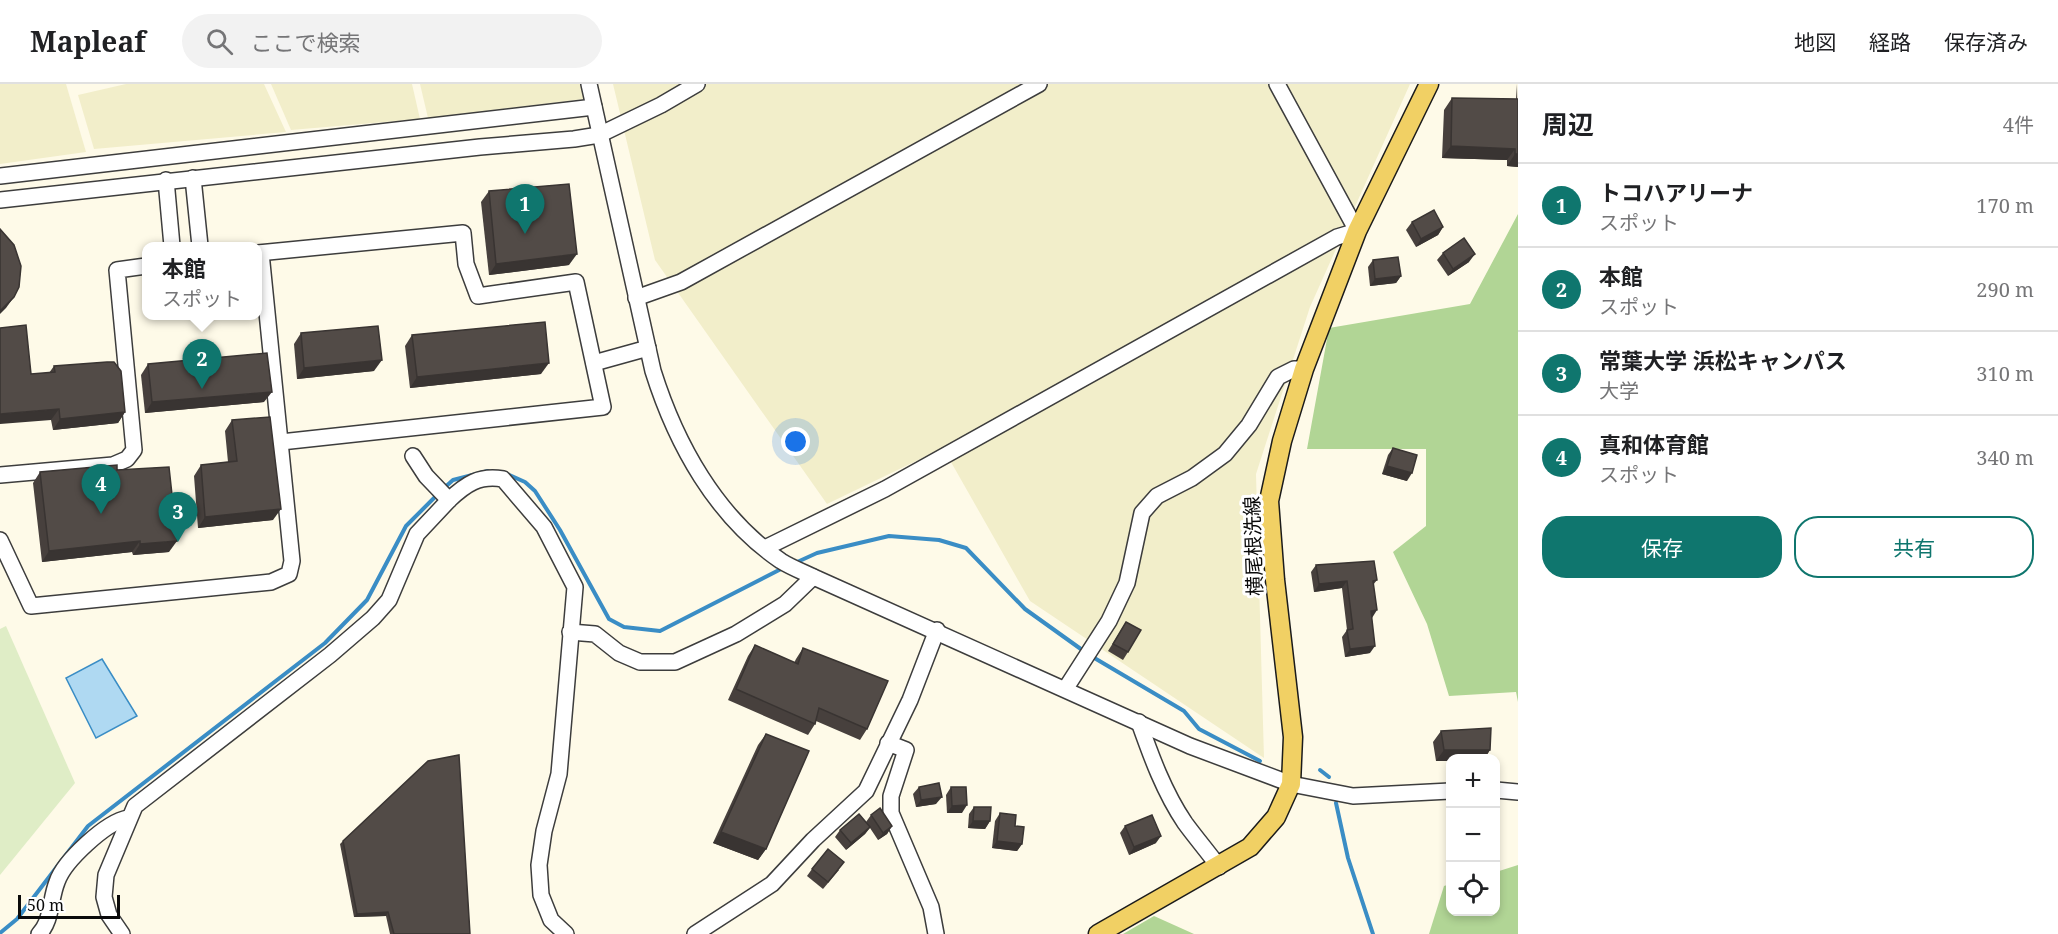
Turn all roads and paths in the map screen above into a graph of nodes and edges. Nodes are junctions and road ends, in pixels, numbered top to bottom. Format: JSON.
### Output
{"nodes":[{"id":1,"x":590,"y":84,"type":"edge"},
{"id":2,"x":697,"y":84,"type":"edge"},
{"id":3,"x":1039,"y":84,"type":"edge"},
{"id":4,"x":1277,"y":84,"type":"edge"},
{"id":5,"x":1429,"y":84,"type":"edge"},
{"id":6,"x":594,"y":107,"type":"junction"},
{"id":7,"x":599,"y":135,"type":"junction"},
{"id":8,"x":0,"y":176,"type":"edge"},
{"id":9,"x":193,"y":178,"type":"junction"},
{"id":10,"x":166,"y":180,"type":"junction"},
{"id":11,"x":0,"y":200,"type":"edge"},
{"id":12,"x":1357,"y":231,"type":"junction"},
{"id":13,"x":172,"y":242,"type":"edge"},
{"id":14,"x":200,"y":242,"type":"edge"},
{"id":15,"x":262,"y":253,"type":"edge"},
{"id":16,"x":142,"y":267,"type":"edge"},
{"id":17,"x":262,"y":279,"type":"edge"},
{"id":18,"x":636,"y":298,"type":"junction"},
{"id":19,"x":648,"y":348,"type":"junction"},
{"id":20,"x":594,"y":363,"type":"junction"},
{"id":21,"x":1304,"y":369,"type":"junction"},
{"id":22,"x":281,"y":442,"type":"junction"},
{"id":23,"x":413,"y":456,"type":"dead end"},
{"id":24,"x":0,"y":476,"type":"edge"},
{"id":25,"x":447,"y":497,"type":"junction"},
{"id":26,"x":0,"y":540,"type":"edge"},
{"id":27,"x":765,"y":548,"type":"junction"},
{"id":28,"x":813,"y":577,"type":"junction"},
{"id":29,"x":937,"y":630,"type":"junction"},
{"id":30,"x":570,"y":632,"type":"junction"},
{"id":31,"x":1066,"y":688,"type":"junction"},
{"id":32,"x":1139,"y":722,"type":"junction"},
{"id":33,"x":888,"y":743,"type":"junction"},
{"id":34,"x":1291,"y":784,"type":"junction"},
{"id":35,"x":1500,"y":790,"type":"edge"},
{"id":36,"x":1446,"y":791,"type":"edge"},
{"id":37,"x":1518,"y":792,"type":"edge"},
{"id":38,"x":128,"y":819,"type":"junction"},
{"id":39,"x":1219,"y":867,"type":"junction"},
{"id":40,"x":39,"y":934,"type":"edge"},
{"id":41,"x":122,"y":934,"type":"edge"},
{"id":42,"x":566,"y":934,"type":"edge"},
{"id":43,"x":695,"y":934,"type":"edge"},
{"id":44,"x":936,"y":934,"type":"edge"},
{"id":45,"x":1098,"y":934,"type":"edge"}],
"edges":[{"from":1,"to":6,"type":"street"},
{"from":2,"to":7,"type":"street"},
{"from":3,"to":18,"type":"street"},
{"from":4,"to":12,"type":"street"},
{"from":5,"to":12,"type":"main road","name":"横尾根洗線"},
{"from":6,"to":7,"type":"street"},
{"from":6,"to":8,"type":"street"},
{"from":7,"to":9,"type":"street"},
{"from":7,"to":18,"type":"street"},
{"from":9,"to":10,"type":"street"},
{"from":9,"to":14,"type":"street"},
{"from":10,"to":11,"type":"street"},
{"from":10,"to":13,"type":"street"},
{"from":12,"to":21,"type":"main road","name":"横尾根洗線"},
{"from":12,"to":27,"type":"street"},
{"from":15,"to":20,"type":"street"},
{"from":16,"to":24,"type":"street"},
{"from":17,"to":22,"type":"street"},
{"from":18,"to":19,"type":"street"},
{"from":19,"to":20,"type":"street"},
{"from":19,"to":27,"type":"street"},
{"from":20,"to":22,"type":"street"},
{"from":21,"to":31,"type":"street"},
{"from":21,"to":34,"type":"main road","name":"横尾根洗線"},
{"from":22,"to":26,"type":"street"},
{"from":23,"to":25,"type":"street"},
{"from":25,"to":30,"type":"street"},
{"from":25,"to":38,"type":"street"},
{"from":27,"to":28,"type":"street"},
{"from":28,"to":29,"type":"street"},
{"from":28,"to":30,"type":"street"},
{"from":29,"to":31,"type":"street"},
{"from":29,"to":33,"type":"street"},
{"from":30,"to":42,"type":"street"},
{"from":31,"to":32,"type":"street"},
{"from":32,"to":34,"type":"street"},
{"from":32,"to":39,"type":"street"},
{"from":33,"to":43,"type":"street"},
{"from":33,"to":44,"type":"street"},
{"from":34,"to":36,"type":"street"},
{"from":34,"to":39,"type":"main road","name":"横尾根洗線"},
{"from":35,"to":37,"type":"street"},
{"from":38,"to":40,"type":"street"},
{"from":38,"to":41,"type":"street"},
{"from":39,"to":45,"type":"main road","name":"横尾根洗線"}]}
